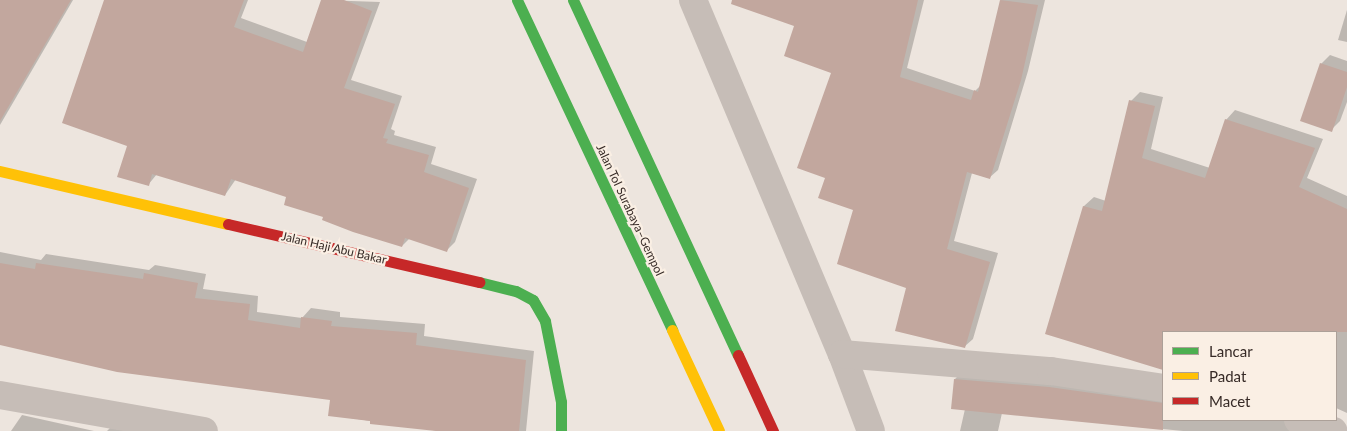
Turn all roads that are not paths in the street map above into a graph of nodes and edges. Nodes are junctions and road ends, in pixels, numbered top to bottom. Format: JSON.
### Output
{"nodes":[{"id":1,"x":517,"y":0,"type":"edge"},
{"id":2,"x":573,"y":0,"type":"edge"},
{"id":3,"x":693,"y":0,"type":"edge"},
{"id":4,"x":0,"y":171,"type":"edge"},
{"id":5,"x":842,"y":354,"type":"junction"},
{"id":6,"x":1162,"y":388,"type":"edge"},
{"id":7,"x":0,"y":395,"type":"edge"},
{"id":8,"x":1301,"y":421,"type":"edge"},
{"id":9,"x":204,"y":431,"type":"edge"},
{"id":10,"x":561,"y":431,"type":"edge"},
{"id":11,"x":719,"y":431,"type":"edge"},
{"id":12,"x":773,"y":431,"type":"edge"},
{"id":13,"x":871,"y":431,"type":"edge"},
{"id":14,"x":1333,"y":431,"type":"edge"}],
"edges":[{"from":1,"to":11,"type":"main road","name":"Jalan Tol Surabaya–Gempol"},
{"from":2,"to":12,"type":"main road"},
{"from":3,"to":5,"type":"street"},
{"from":4,"to":10,"type":"main road","name":"Jalan Haji Abu Bakar"},
{"from":5,"to":6,"type":"street"},
{"from":5,"to":13,"type":"street"},
{"from":7,"to":9,"type":"street"},
{"from":8,"to":14,"type":"street"}]}
